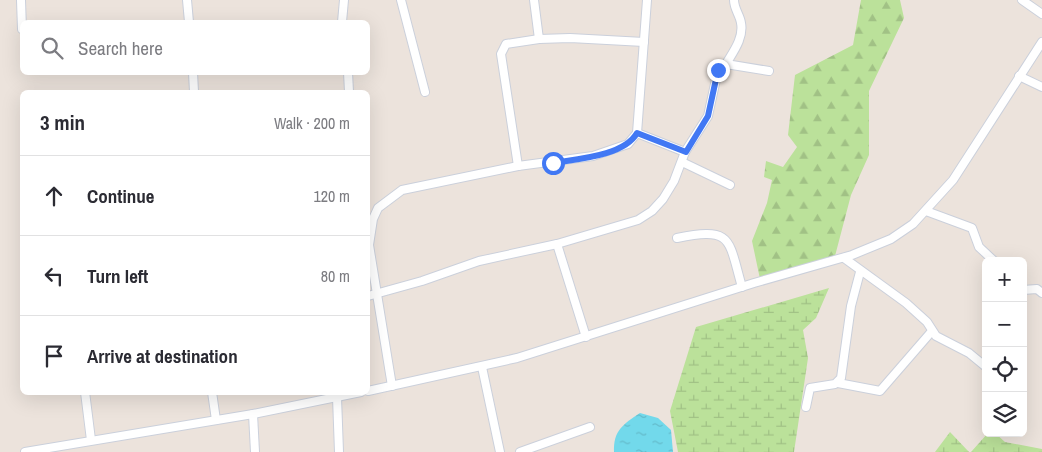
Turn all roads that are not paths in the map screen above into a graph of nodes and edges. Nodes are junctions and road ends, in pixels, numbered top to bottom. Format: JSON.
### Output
{"nodes":[{"id":1,"x":21,"y":0,"type":"edge"},
{"id":2,"x":187,"y":0,"type":"edge"},
{"id":3,"x":401,"y":0,"type":"edge"},
{"id":4,"x":534,"y":0,"type":"edge"},
{"id":5,"x":647,"y":0,"type":"edge"},
{"id":6,"x":734,"y":0,"type":"edge"},
{"id":7,"x":1022,"y":0,"type":"edge"},
{"id":8,"x":343,"y":1,"type":"edge"},
{"id":9,"x":1042,"y":14,"type":"edge"},
{"id":10,"x":22,"y":20,"type":"edge"},
{"id":11,"x":189,"y":20,"type":"edge"},
{"id":12,"x":342,"y":20,"type":"edge"},
{"id":13,"x":539,"y":40,"type":"junction"},
{"id":14,"x":644,"y":42,"type":"junction"},
{"id":15,"x":1042,"y":42,"type":"edge"},
{"id":16,"x":726,"y":64,"type":"junction"},
{"id":17,"x":769,"y":71,"type":"dead end"},
{"id":18,"x":193,"y":75,"type":"edge"},
{"id":19,"x":348,"y":75,"type":"edge"},
{"id":20,"x":1019,"y":76,"type":"junction"},
{"id":21,"x":1042,"y":86,"type":"edge"},
{"id":22,"x":194,"y":90,"type":"edge"},
{"id":23,"x":349,"y":90,"type":"edge"},
{"id":24,"x":425,"y":92,"type":"dead end"},
{"id":25,"x":637,"y":133,"type":"junction"},
{"id":26,"x":686,"y":152,"type":"junction"},
{"id":27,"x":682,"y":162,"type":"junction"},
{"id":28,"x":518,"y":166,"type":"junction"},
{"id":29,"x":730,"y":185,"type":"dead end"},
{"id":30,"x":926,"y":211,"type":"junction"},
{"id":31,"x":370,"y":238,"type":"edge"},
{"id":32,"x":677,"y":238,"type":"dead end"},
{"id":33,"x":556,"y":244,"type":"junction"},
{"id":34,"x":370,"y":251,"type":"edge"},
{"id":35,"x":989,"y":257,"type":"edge"},
{"id":36,"x":844,"y":258,"type":"junction"},
{"id":37,"x":860,"y":272,"type":"junction"},
{"id":38,"x":742,"y":287,"type":"junction"},
{"id":39,"x":1027,"y":290,"type":"edge"},
{"id":40,"x":1042,"y":293,"type":"edge"},
{"id":41,"x":377,"y":294,"type":"junction"},
{"id":42,"x":370,"y":296,"type":"edge"},
{"id":43,"x":932,"y":331,"type":"junction"},
{"id":44,"x":586,"y":337,"type":"junction"},
{"id":45,"x":982,"y":364,"type":"edge"},
{"id":46,"x":482,"y":368,"type":"junction"},
{"id":47,"x":838,"y":383,"type":"junction"},
{"id":48,"x":392,"y":386,"type":"junction"},
{"id":49,"x":370,"y":391,"type":"edge"},
{"id":50,"x":85,"y":395,"type":"edge"},
{"id":51,"x":212,"y":395,"type":"edge"},
{"id":52,"x":347,"y":395,"type":"edge"},
{"id":53,"x":337,"y":397,"type":"junction"},
{"id":54,"x":806,"y":407,"type":"dead end"},
{"id":55,"x":253,"y":414,"type":"junction"},
{"id":56,"x":216,"y":420,"type":"junction"},
{"id":57,"x":590,"y":427,"type":"dead end"},
{"id":58,"x":91,"y":440,"type":"junction"},
{"id":59,"x":25,"y":452,"type":"edge"},
{"id":60,"x":255,"y":452,"type":"edge"},
{"id":61,"x":339,"y":452,"type":"edge"},
{"id":62,"x":500,"y":452,"type":"edge"},
{"id":63,"x":520,"y":452,"type":"edge"}],
"edges":[{"from":1,"to":10,"type":"street"},
{"from":2,"to":11,"type":"street"},
{"from":3,"to":24,"type":"street"},
{"from":4,"to":13,"type":"street"},
{"from":5,"to":14,"type":"street"},
{"from":6,"to":16,"type":"street"},
{"from":7,"to":9,"type":"street"},
{"from":8,"to":12,"type":"street"},
{"from":13,"to":14,"type":"street"},
{"from":13,"to":28,"type":"street"},
{"from":14,"to":25,"type":"street"},
{"from":15,"to":20,"type":"street"},
{"from":16,"to":17,"type":"street"},
{"from":16,"to":26,"type":"street"},
{"from":18,"to":22,"type":"street"},
{"from":19,"to":23,"type":"street"},
{"from":20,"to":21,"type":"street"},
{"from":20,"to":30,"type":"street"},
{"from":25,"to":26,"type":"street"},
{"from":25,"to":28,"type":"street"},
{"from":26,"to":27,"type":"street"},
{"from":27,"to":29,"type":"street"},
{"from":27,"to":33,"type":"street"},
{"from":28,"to":31,"type":"street"},
{"from":30,"to":35,"type":"street"},
{"from":30,"to":36,"type":"street"},
{"from":32,"to":38,"type":"street"},
{"from":33,"to":41,"type":"street"},
{"from":33,"to":44,"type":"street"},
{"from":34,"to":41,"type":"street"},
{"from":36,"to":37,"type":"street"},
{"from":36,"to":38,"type":"street"},
{"from":37,"to":43,"type":"street"},
{"from":37,"to":47,"type":"street"},
{"from":38,"to":44,"type":"street"},
{"from":39,"to":40,"type":"street"},
{"from":41,"to":42,"type":"street"},
{"from":41,"to":48,"type":"street"},
{"from":43,"to":45,"type":"street"},
{"from":43,"to":47,"type":"street"},
{"from":44,"to":46,"type":"street"},
{"from":46,"to":48,"type":"street"},
{"from":46,"to":62,"type":"street"},
{"from":47,"to":54,"type":"street"},
{"from":48,"to":49,"type":"street"},
{"from":50,"to":58,"type":"street"},
{"from":51,"to":56,"type":"street"},
{"from":52,"to":53,"type":"street"},
{"from":53,"to":55,"type":"street"},
{"from":53,"to":61,"type":"street"},
{"from":55,"to":56,"type":"street"},
{"from":55,"to":60,"type":"street"},
{"from":56,"to":58,"type":"street"},
{"from":57,"to":63,"type":"street"},
{"from":58,"to":59,"type":"street"}]}
